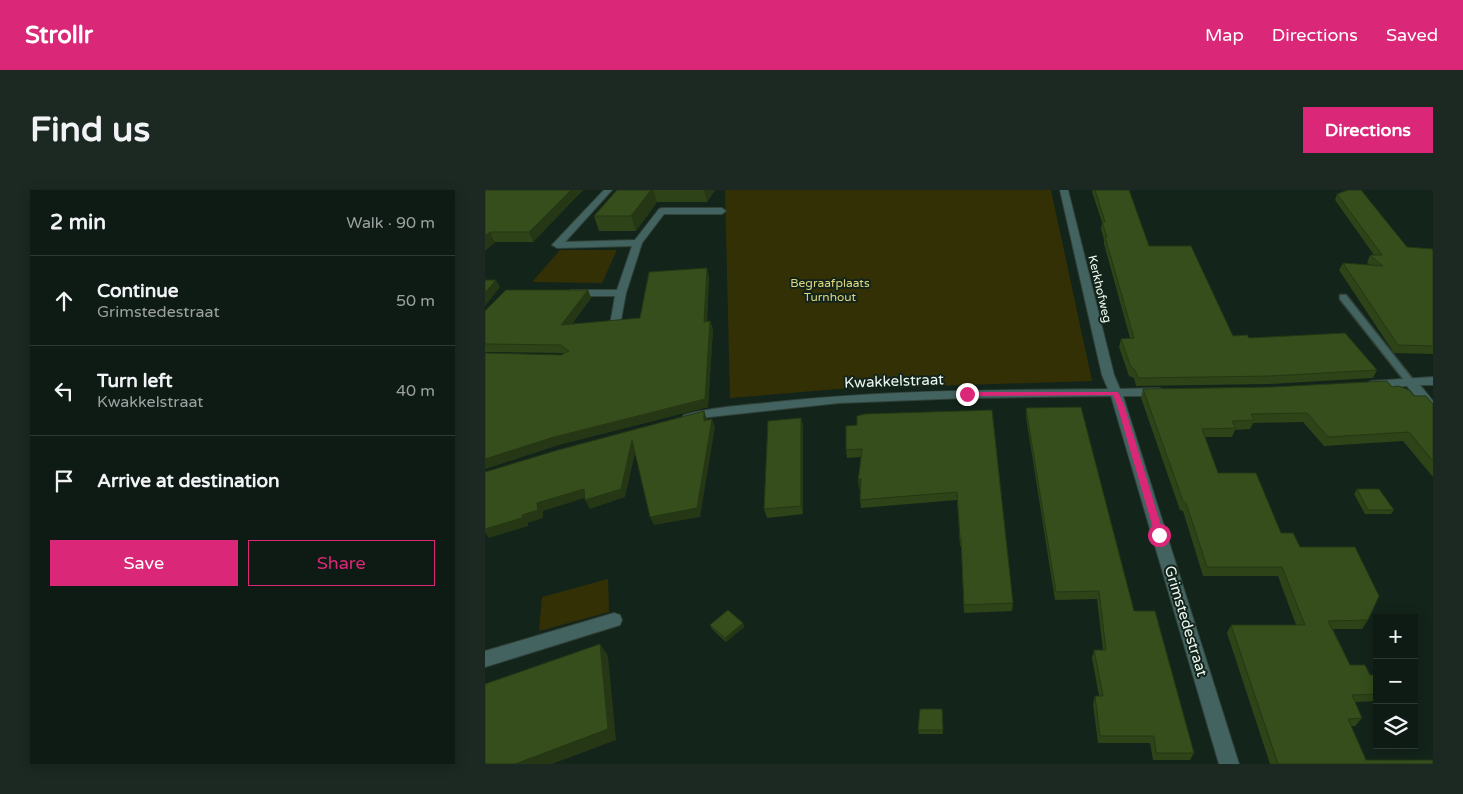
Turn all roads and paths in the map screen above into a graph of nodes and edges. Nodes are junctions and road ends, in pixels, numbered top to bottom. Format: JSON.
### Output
{"nodes":[{"id":1,"x":608,"y":190,"type":"edge"},
{"id":2,"x":1064,"y":190,"type":"edge"},
{"id":3,"x":722,"y":211,"type":"dead end"},
{"id":4,"x":637,"y":244,"type":"junction"},
{"id":5,"x":564,"y":293,"type":"edge"},
{"id":6,"x":621,"y":293,"type":"junction"},
{"id":7,"x":1343,"y":297,"type":"dead end"},
{"id":8,"x":615,"y":325,"type":"edge"},
{"id":9,"x":1433,"y":381,"type":"edge"},
{"id":10,"x":1411,"y":383,"type":"junction"},
{"id":11,"x":1363,"y":385,"type":"edge"},
{"id":12,"x":1172,"y":392,"type":"edge"},
{"id":13,"x":1115,"y":393,"type":"junction"},
{"id":14,"x":1433,"y":408,"type":"edge"},
{"id":15,"x":671,"y":423,"type":"edge"},
{"id":16,"x":614,"y":620,"type":"dead end"},
{"id":17,"x":485,"y":659,"type":"edge"},
{"id":18,"x":1229,"y":764,"type":"edge"}],
"edges":[{"from":1,"to":4,"type":"street"},
{"from":2,"to":13,"type":"street","name":"Kerkhofweg"},
{"from":3,"to":4,"type":"street"},
{"from":4,"to":6,"type":"street"},
{"from":5,"to":6,"type":"street"},
{"from":6,"to":8,"type":"street"},
{"from":7,"to":10,"type":"lane"},
{"from":9,"to":10,"type":"street"},
{"from":10,"to":11,"type":"street"},
{"from":10,"to":14,"type":"street"},
{"from":12,"to":13,"type":"street","name":"Kwakkelstraat"},
{"from":13,"to":15,"type":"street","name":"Kwakkelstraat"},
{"from":13,"to":18,"type":"street","name":"Grimstedestraat"},
{"from":16,"to":17,"type":"street"}]}
